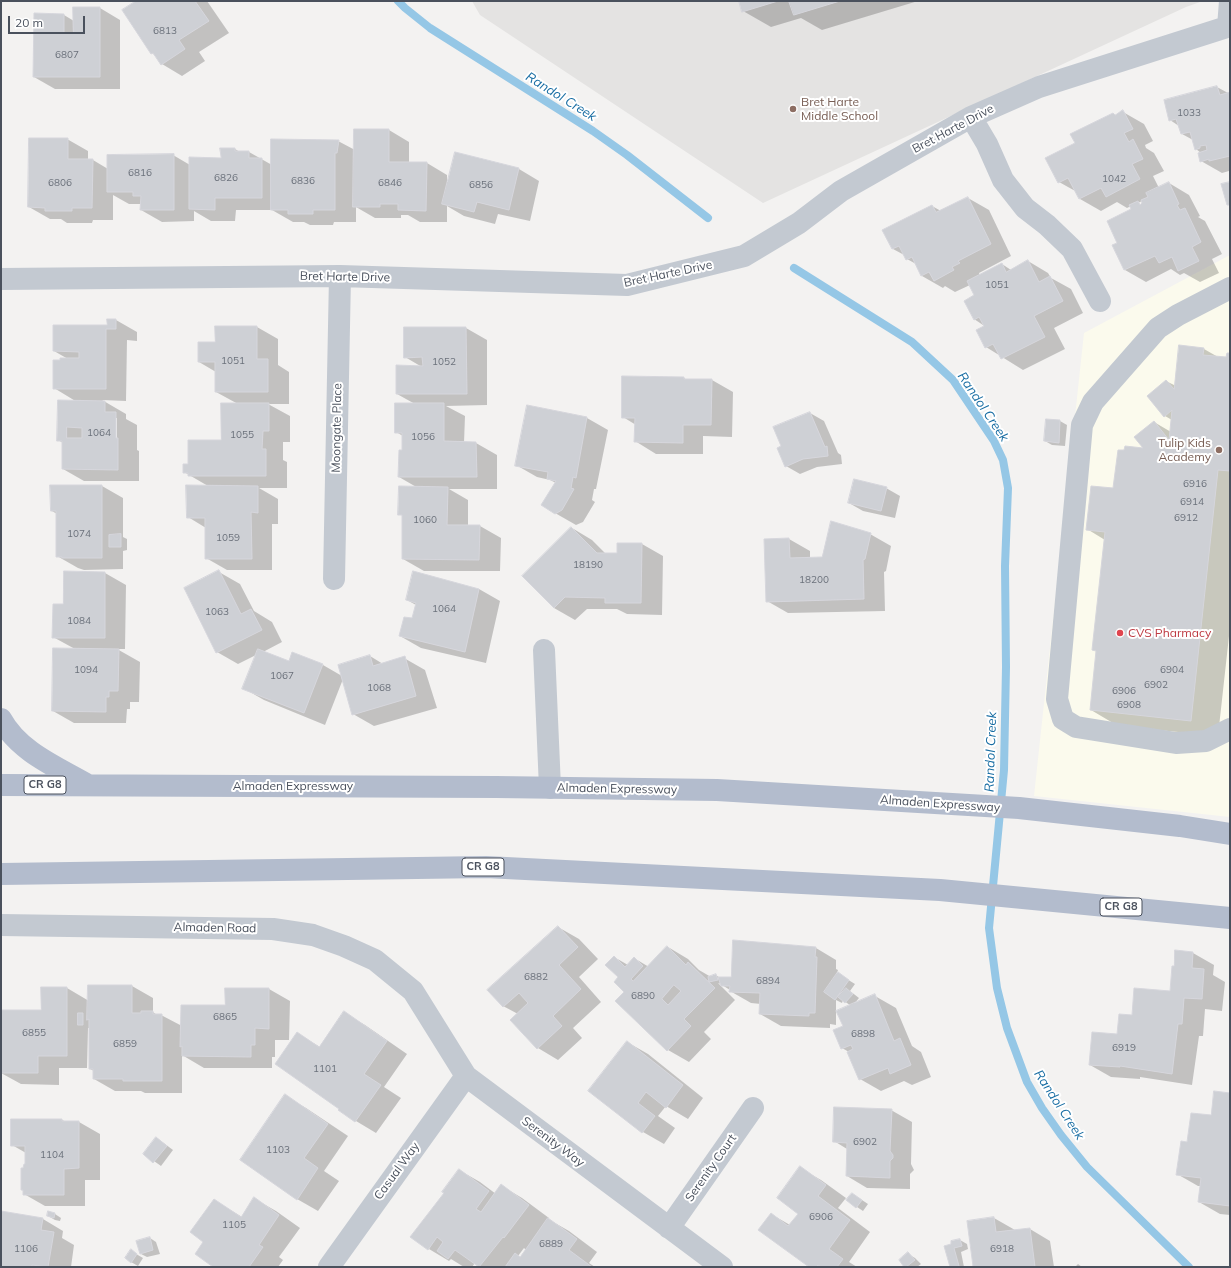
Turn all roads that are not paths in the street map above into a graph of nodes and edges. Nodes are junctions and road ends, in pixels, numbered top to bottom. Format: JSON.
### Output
{"nodes":[{"id":1,"x":1230,"y":1,"type":"edge"},
{"id":2,"x":1229,"y":27,"type":"edge"},
{"id":3,"x":971,"y":117,"type":"junction"},
{"id":4,"x":340,"y":276,"type":"junction"},
{"id":5,"x":1,"y":280,"type":"edge"},
{"id":6,"x":1230,"y":288,"type":"edge"},
{"id":7,"x":1100,"y":301,"type":"dead end"},
{"id":8,"x":334,"y":579,"type":"dead end"},
{"id":9,"x":544,"y":650,"type":"dead end"},
{"id":10,"x":1,"y":719,"type":"edge"},
{"id":11,"x":1230,"y":729,"type":"edge"},
{"id":12,"x":1,"y":785,"type":"edge"},
{"id":13,"x":90,"y":785,"type":"junction"},
{"id":14,"x":550,"y":788,"type":"junction"},
{"id":15,"x":1230,"y":834,"type":"edge"},
{"id":16,"x":1,"y":874,"type":"edge"},
{"id":17,"x":1230,"y":918,"type":"edge"},
{"id":18,"x":1,"y":925,"type":"edge"},
{"id":19,"x":413,"y":991,"type":"joint"},
{"id":20,"x":466,"y":1076,"type":"junction"},
{"id":21,"x":753,"y":1108,"type":"dead end"},
{"id":22,"x":669,"y":1228,"type":"junction"},
{"id":23,"x":329,"y":1267,"type":"edge"},
{"id":24,"x":722,"y":1267,"type":"edge"}],
"edges":[{"from":1,"to":2,"type":"street"},
{"from":2,"to":3,"type":"street","name":"Bret Harte Drive"},
{"from":3,"to":4,"type":"street","name":"Bret Harte Drive"},
{"from":3,"to":7,"type":"street"},
{"from":4,"to":5,"type":"street","name":"Bret Harte Drive"},
{"from":4,"to":8,"type":"street","name":"Moongate Place"},
{"from":6,"to":11,"type":"street"},
{"from":9,"to":14,"type":"street"},
{"from":10,"to":13,"type":"main road"},
{"from":12,"to":13,"type":"main road","name":"Almaden Expressway","number":"CR G8"},
{"from":13,"to":14,"type":"main road","name":"Almaden Expressway","number":"CR G8"},
{"from":14,"to":15,"type":"main road","name":"Almaden Expressway","number":"CR G8"},
{"from":16,"to":17,"type":"main road","number":"CR G8"},
{"from":18,"to":19,"type":"street","name":"Almaden Road"},
{"from":19,"to":20,"type":"street","name":"Serenity Way"},
{"from":20,"to":22,"type":"street","name":"Serenity Way"},
{"from":20,"to":23,"type":"street","name":"Casual Way"},
{"from":21,"to":22,"type":"street","name":"Serenity Court"},
{"from":22,"to":24,"type":"street","name":"Serenity Way"}]}
